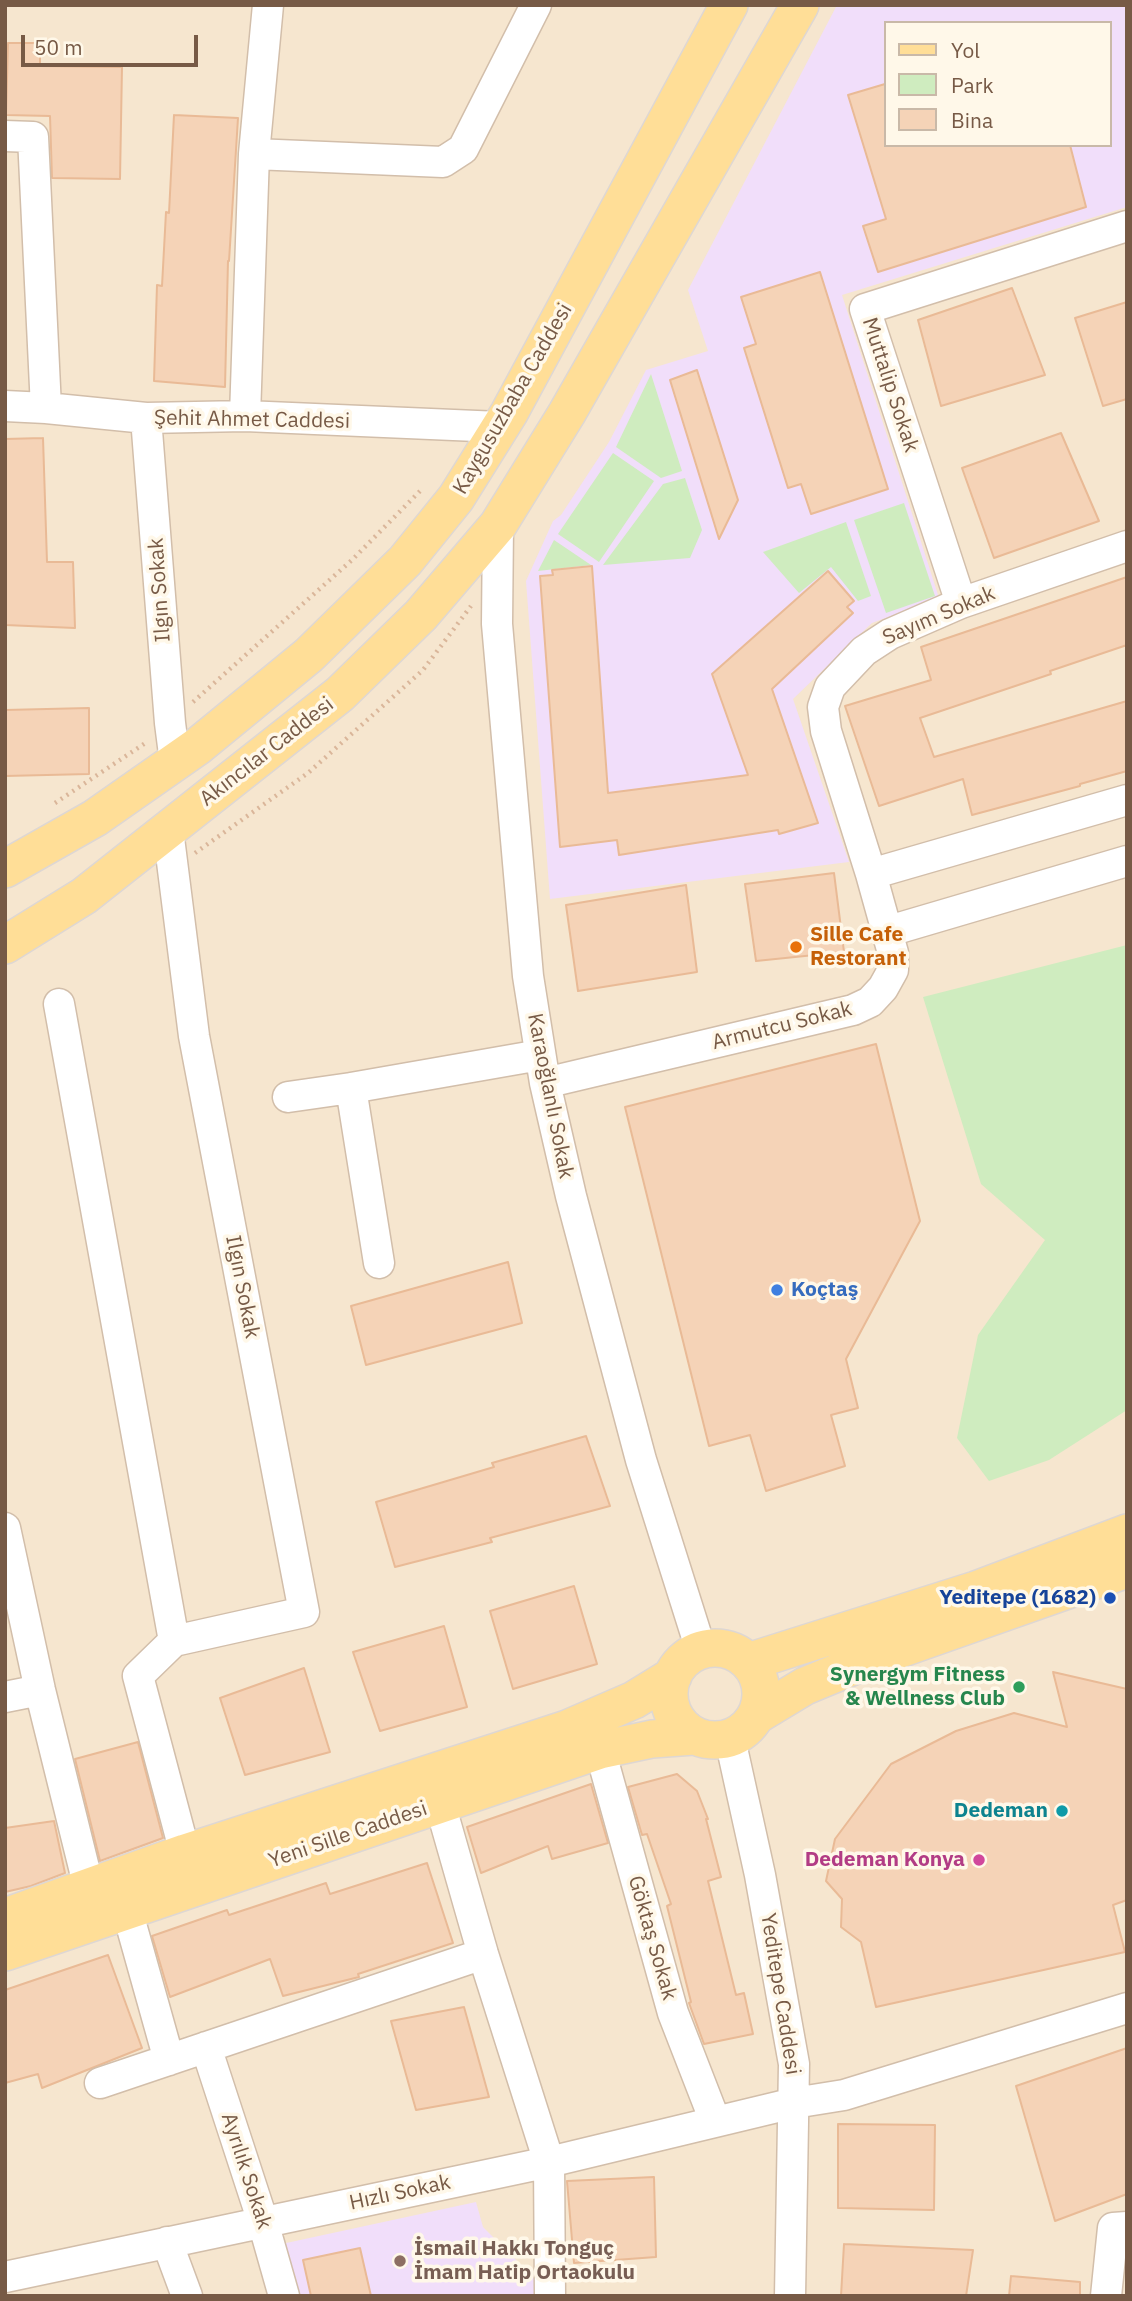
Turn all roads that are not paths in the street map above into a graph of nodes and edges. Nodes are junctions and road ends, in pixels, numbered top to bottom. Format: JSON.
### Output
{"nodes":[{"id":1,"x":268,"y":5,"type":"edge"},
{"id":2,"x":536,"y":5,"type":"edge"},
{"id":3,"x":729,"y":5,"type":"edge"},
{"id":4,"x":800,"y":5,"type":"edge"},
{"id":5,"x":5,"y":136,"type":"edge"},
{"id":6,"x":254,"y":154,"type":"junction"},
{"id":7,"x":1127,"y":226,"type":"edge"},
{"id":8,"x":5,"y":406,"type":"edge"},
{"id":9,"x":47,"y":408,"type":"junction"},
{"id":10,"x":245,"y":416,"type":"junction"},
{"id":11,"x":146,"y":418,"type":"junction"},
{"id":12,"x":500,"y":427,"type":"junction"},
{"id":13,"x":498,"y":525,"type":"junction"},
{"id":14,"x":1127,"y":545,"type":"edge"},
{"id":15,"x":961,"y":603,"type":"junction"},
{"id":16,"x":175,"y":762,"type":"junction"},
{"id":17,"x":1127,"y":800,"type":"edge"},
{"id":18,"x":168,"y":830,"type":"junction"},
{"id":19,"x":1127,"y":861,"type":"edge"},
{"id":20,"x":5,"y":869,"type":"edge"},
{"id":21,"x":871,"y":874,"type":"junction"},
{"id":22,"x":889,"y":931,"type":"junction"},
{"id":23,"x":5,"y":946,"type":"edge"},
{"id":24,"x":59,"y":1004,"type":"dead end"},
{"id":25,"x":543,"y":1069,"type":"junction"},
{"id":26,"x":351,"y":1088,"type":"junction"},
{"id":27,"x":288,"y":1097,"type":"dead end"},
{"id":28,"x":379,"y":1263,"type":"dead end"},
{"id":29,"x":5,"y":1528,"type":"edge"},
{"id":30,"x":1127,"y":1533,"type":"edge"},
{"id":31,"x":1127,"y":1569,"type":"edge"},
{"id":32,"x":174,"y":1641,"type":"junction"},
{"id":33,"x":701,"y":1650,"type":"junction"},
{"id":34,"x":748,"y":1662,"type":"junction"},
{"id":35,"x":673,"y":1676,"type":"junction"},
{"id":36,"x":40,"y":1690,"type":"junction"},
{"id":37,"x":5,"y":1697,"type":"edge"},
{"id":38,"x":727,"y":1730,"type":"junction"},
{"id":39,"x":600,"y":1750,"type":"junction"},
{"id":40,"x":440,"y":1804,"type":"junction"},
{"id":41,"x":185,"y":1853,"type":"junction"},
{"id":42,"x":89,"y":1888,"type":"junction"},
{"id":43,"x":127,"y":1910,"type":"junction"},
{"id":44,"x":5,"y":1917,"type":"edge"},
{"id":45,"x":5,"y":1952,"type":"edge"},
{"id":46,"x":482,"y":1954,"type":"junction"},
{"id":47,"x":1127,"y":2008,"type":"edge"},
{"id":48,"x":206,"y":2047,"type":"junction"},
{"id":49,"x":169,"y":2060,"type":"junction"},
{"id":50,"x":100,"y":2083,"type":"dead end"},
{"id":51,"x":794,"y":2103,"type":"junction"},
{"id":52,"x":715,"y":2122,"type":"junction"},
{"id":53,"x":549,"y":2162,"type":"junction"},
{"id":54,"x":264,"y":2222,"type":"junction"},
{"id":55,"x":1127,"y":2227,"type":"edge"},
{"id":56,"x":167,"y":2242,"type":"junction"},
{"id":57,"x":5,"y":2277,"type":"edge"},
{"id":58,"x":40,"y":2283,"type":"edge"},
{"id":59,"x":187,"y":2296,"type":"edge"},
{"id":60,"x":284,"y":2296,"type":"edge"},
{"id":61,"x":550,"y":2296,"type":"edge"},
{"id":62,"x":790,"y":2296,"type":"edge"},
{"id":63,"x":1106,"y":2296,"type":"edge"}],
"edges":[{"from":1,"to":6,"type":"street"},
{"from":2,"to":6,"type":"street"},
{"from":3,"to":12,"type":"main road","name":"Kaygusuzbaba Caddesi"},
{"from":4,"to":13,"type":"main road"},
{"from":5,"to":9,"type":"street"},
{"from":6,"to":10,"type":"street"},
{"from":7,"to":15,"type":"street","name":"Muttalip Sokak"},
{"from":8,"to":9,"type":"street","name":"Şehit Ahmet Caddesi"},
{"from":9,"to":11,"type":"street","name":"Şehit Ahmet Caddesi"},
{"from":10,"to":11,"type":"street","name":"Şehit Ahmet Caddesi"},
{"from":10,"to":12,"type":"street","name":"Şehit Ahmet Caddesi"},
{"from":11,"to":16,"type":"street","name":"Ilgın Sokak"},
{"from":12,"to":16,"type":"main road","name":"Kaygusuzbaba Caddesi"},
{"from":13,"to":18,"type":"main road","name":"Akıncılar Caddesi"},
{"from":13,"to":25,"type":"street","name":"Karaoğlanlı Sokak"},
{"from":14,"to":15,"type":"street","name":"Sayım Sokak"},
{"from":15,"to":21,"type":"street","name":"Sayım Sokak"},
{"from":16,"to":20,"type":"main road","name":"Kaygusuzbaba Caddesi"},
{"from":17,"to":21,"type":"street"},
{"from":18,"to":23,"type":"main road","name":"Akıncılar Caddesi"},
{"from":18,"to":32,"type":"street","name":"Ilgın Sokak"},
{"from":19,"to":22,"type":"street"},
{"from":21,"to":22,"type":"street","name":"Armutcu Sokak"},
{"from":22,"to":25,"type":"street","name":"Armutcu Sokak"},
{"from":24,"to":32,"type":"street"},
{"from":25,"to":26,"type":"street","name":"Armutcu Sokak"},
{"from":25,"to":33,"type":"street","name":"Karaoğlanlı Sokak"},
{"from":26,"to":27,"type":"street","name":"Armutcu Sokak"},
{"from":26,"to":28,"type":"street"},
{"from":29,"to":36,"type":"street"},
{"from":30,"to":34,"type":"main road"},
{"from":31,"to":38,"type":"main road","name":"Yeni Sille Caddesi"},
{"from":32,"to":41,"type":"street"},
{"from":33,"to":34,"type":"main road"},
{"from":33,"to":35,"type":"main road"},
{"from":34,"to":38,"type":"main road"},
{"from":35,"to":38,"type":"main road"},
{"from":35,"to":41,"type":"main road","name":"Yeni Sille Caddesi"},
{"from":36,"to":37,"type":"street"},
{"from":36,"to":42,"type":"street"},
{"from":38,"to":39,"type":"main road","name":"Yeni Sille Caddesi"},
{"from":38,"to":51,"type":"street","name":"Yeditepe Caddesi"},
{"from":39,"to":40,"type":"main road","name":"Yeni Sille Caddesi"},
{"from":39,"to":52,"type":"street","name":"Göktaş Sokak"},
{"from":40,"to":43,"type":"main road","name":"Yeni Sille Caddesi"},
{"from":40,"to":46,"type":"street"},
{"from":41,"to":42,"type":"main road","name":"Yeni Sille Caddesi"},
{"from":42,"to":44,"type":"main road","name":"Yeni Sille Caddesi"},
{"from":43,"to":45,"type":"main road","name":"Yeni Sille Caddesi"},
{"from":43,"to":49,"type":"street"},
{"from":46,"to":48,"type":"street"},
{"from":46,"to":53,"type":"street"},
{"from":47,"to":51,"type":"street","name":"Hızlı Sokak"},
{"from":48,"to":49,"type":"street"},
{"from":48,"to":54,"type":"street","name":"Ayrılık Sokak"},
{"from":49,"to":50,"type":"street"},
{"from":51,"to":52,"type":"street","name":"Hızlı Sokak"},
{"from":51,"to":62,"type":"street","name":"Yeditepe Caddesi"},
{"from":52,"to":53,"type":"street","name":"Hızlı Sokak"},
{"from":53,"to":54,"type":"street","name":"Hızlı Sokak"},
{"from":53,"to":61,"type":"street"},
{"from":54,"to":56,"type":"street","name":"Hızlı Sokak"},
{"from":54,"to":60,"type":"street","name":"Ayrılık Sokak"},
{"from":55,"to":63,"type":"street"},
{"from":56,"to":58,"type":"street","name":"Hızlı Sokak"},
{"from":56,"to":59,"type":"street"},
{"from":57,"to":58,"type":"street","name":"Hızlı Sokak"}]}
